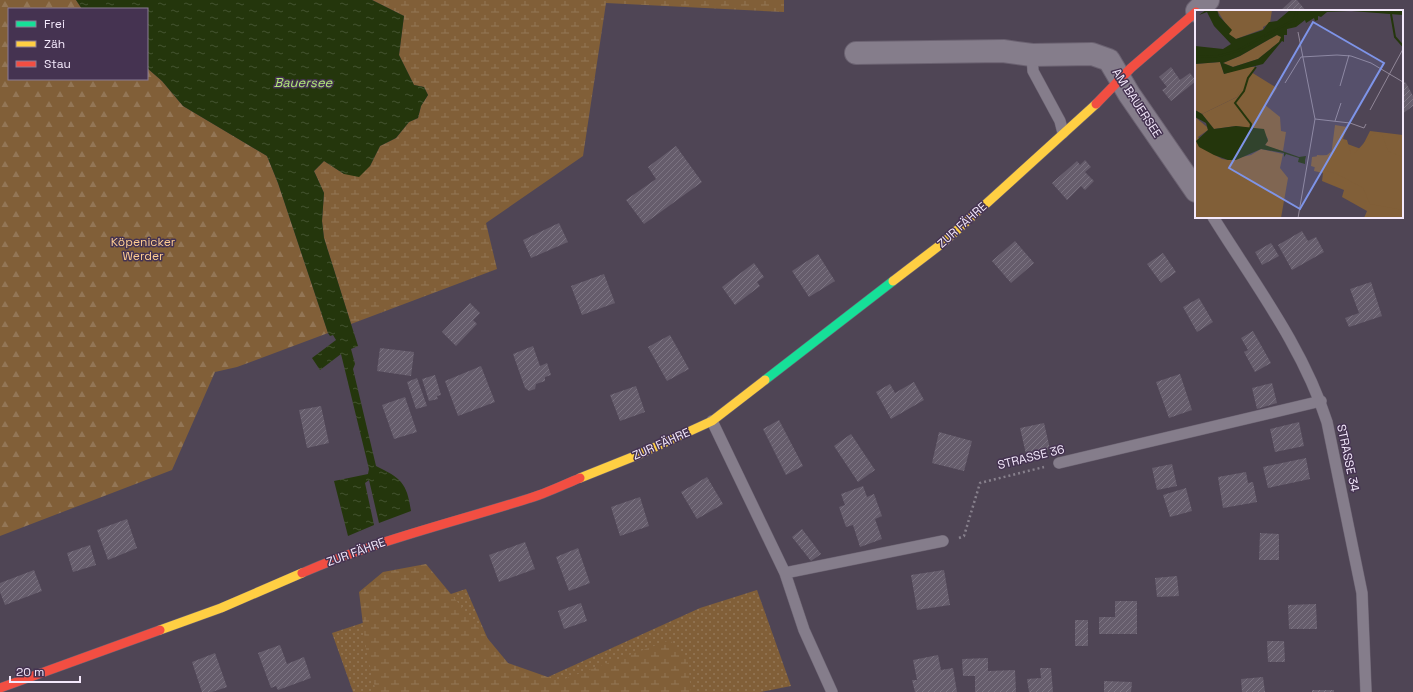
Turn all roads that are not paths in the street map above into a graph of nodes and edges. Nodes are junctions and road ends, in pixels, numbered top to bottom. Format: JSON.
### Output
{"nodes":[{"id":1,"x":1208,"y":0,"type":"edge"},
{"id":2,"x":1197,"y":10,"type":"edge"},
{"id":3,"x":1195,"y":12,"type":"edge"},
{"id":4,"x":856,"y":53,"type":"dead end"},
{"id":5,"x":1032,"y":55,"type":"junction"},
{"id":6,"x":1121,"y":79,"type":"junction"},
{"id":7,"x":1063,"y":133,"type":"junction"},
{"id":8,"x":1195,"y":190,"type":"edge"},
{"id":9,"x":1215,"y":218,"type":"edge"},
{"id":10,"x":1321,"y":401,"type":"junction"},
{"id":11,"x":712,"y":421,"type":"junction"},
{"id":12,"x":1059,"y":463,"type":"road end"},
{"id":13,"x":943,"y":542,"type":"road end"},
{"id":14,"x":785,"y":573,"type":"junction"},
{"id":15,"x":0,"y":688,"type":"edge"},
{"id":16,"x":832,"y":692,"type":"edge"},
{"id":17,"x":1366,"y":692,"type":"edge"}],
"edges":[{"from":1,"to":2,"type":"street","name":"ZUR FÄHRE"},
{"from":3,"to":6,"type":"street","name":"ZUR FÄHRE"},
{"from":4,"to":5,"type":"street","name":"AM BAUERSEE"},
{"from":5,"to":6,"type":"street","name":"AM BAUERSEE"},
{"from":5,"to":7,"type":"lane"},
{"from":6,"to":7,"type":"street","name":"ZUR FÄHRE"},
{"from":6,"to":8,"type":"street","name":"AM BAUERSEE"},
{"from":7,"to":11,"type":"street","name":"ZUR FÄHRE"},
{"from":9,"to":10,"type":"lane","name":"STRASSE 34"},
{"from":10,"to":12,"type":"lane","name":"STRASSE 36"},
{"from":10,"to":17,"type":"lane","name":"STRASSE 34"},
{"from":11,"to":14,"type":"lane"},
{"from":11,"to":15,"type":"street","name":"ZUR FÄHRE"},
{"from":13,"to":14,"type":"lane"},
{"from":14,"to":16,"type":"lane"}]}
